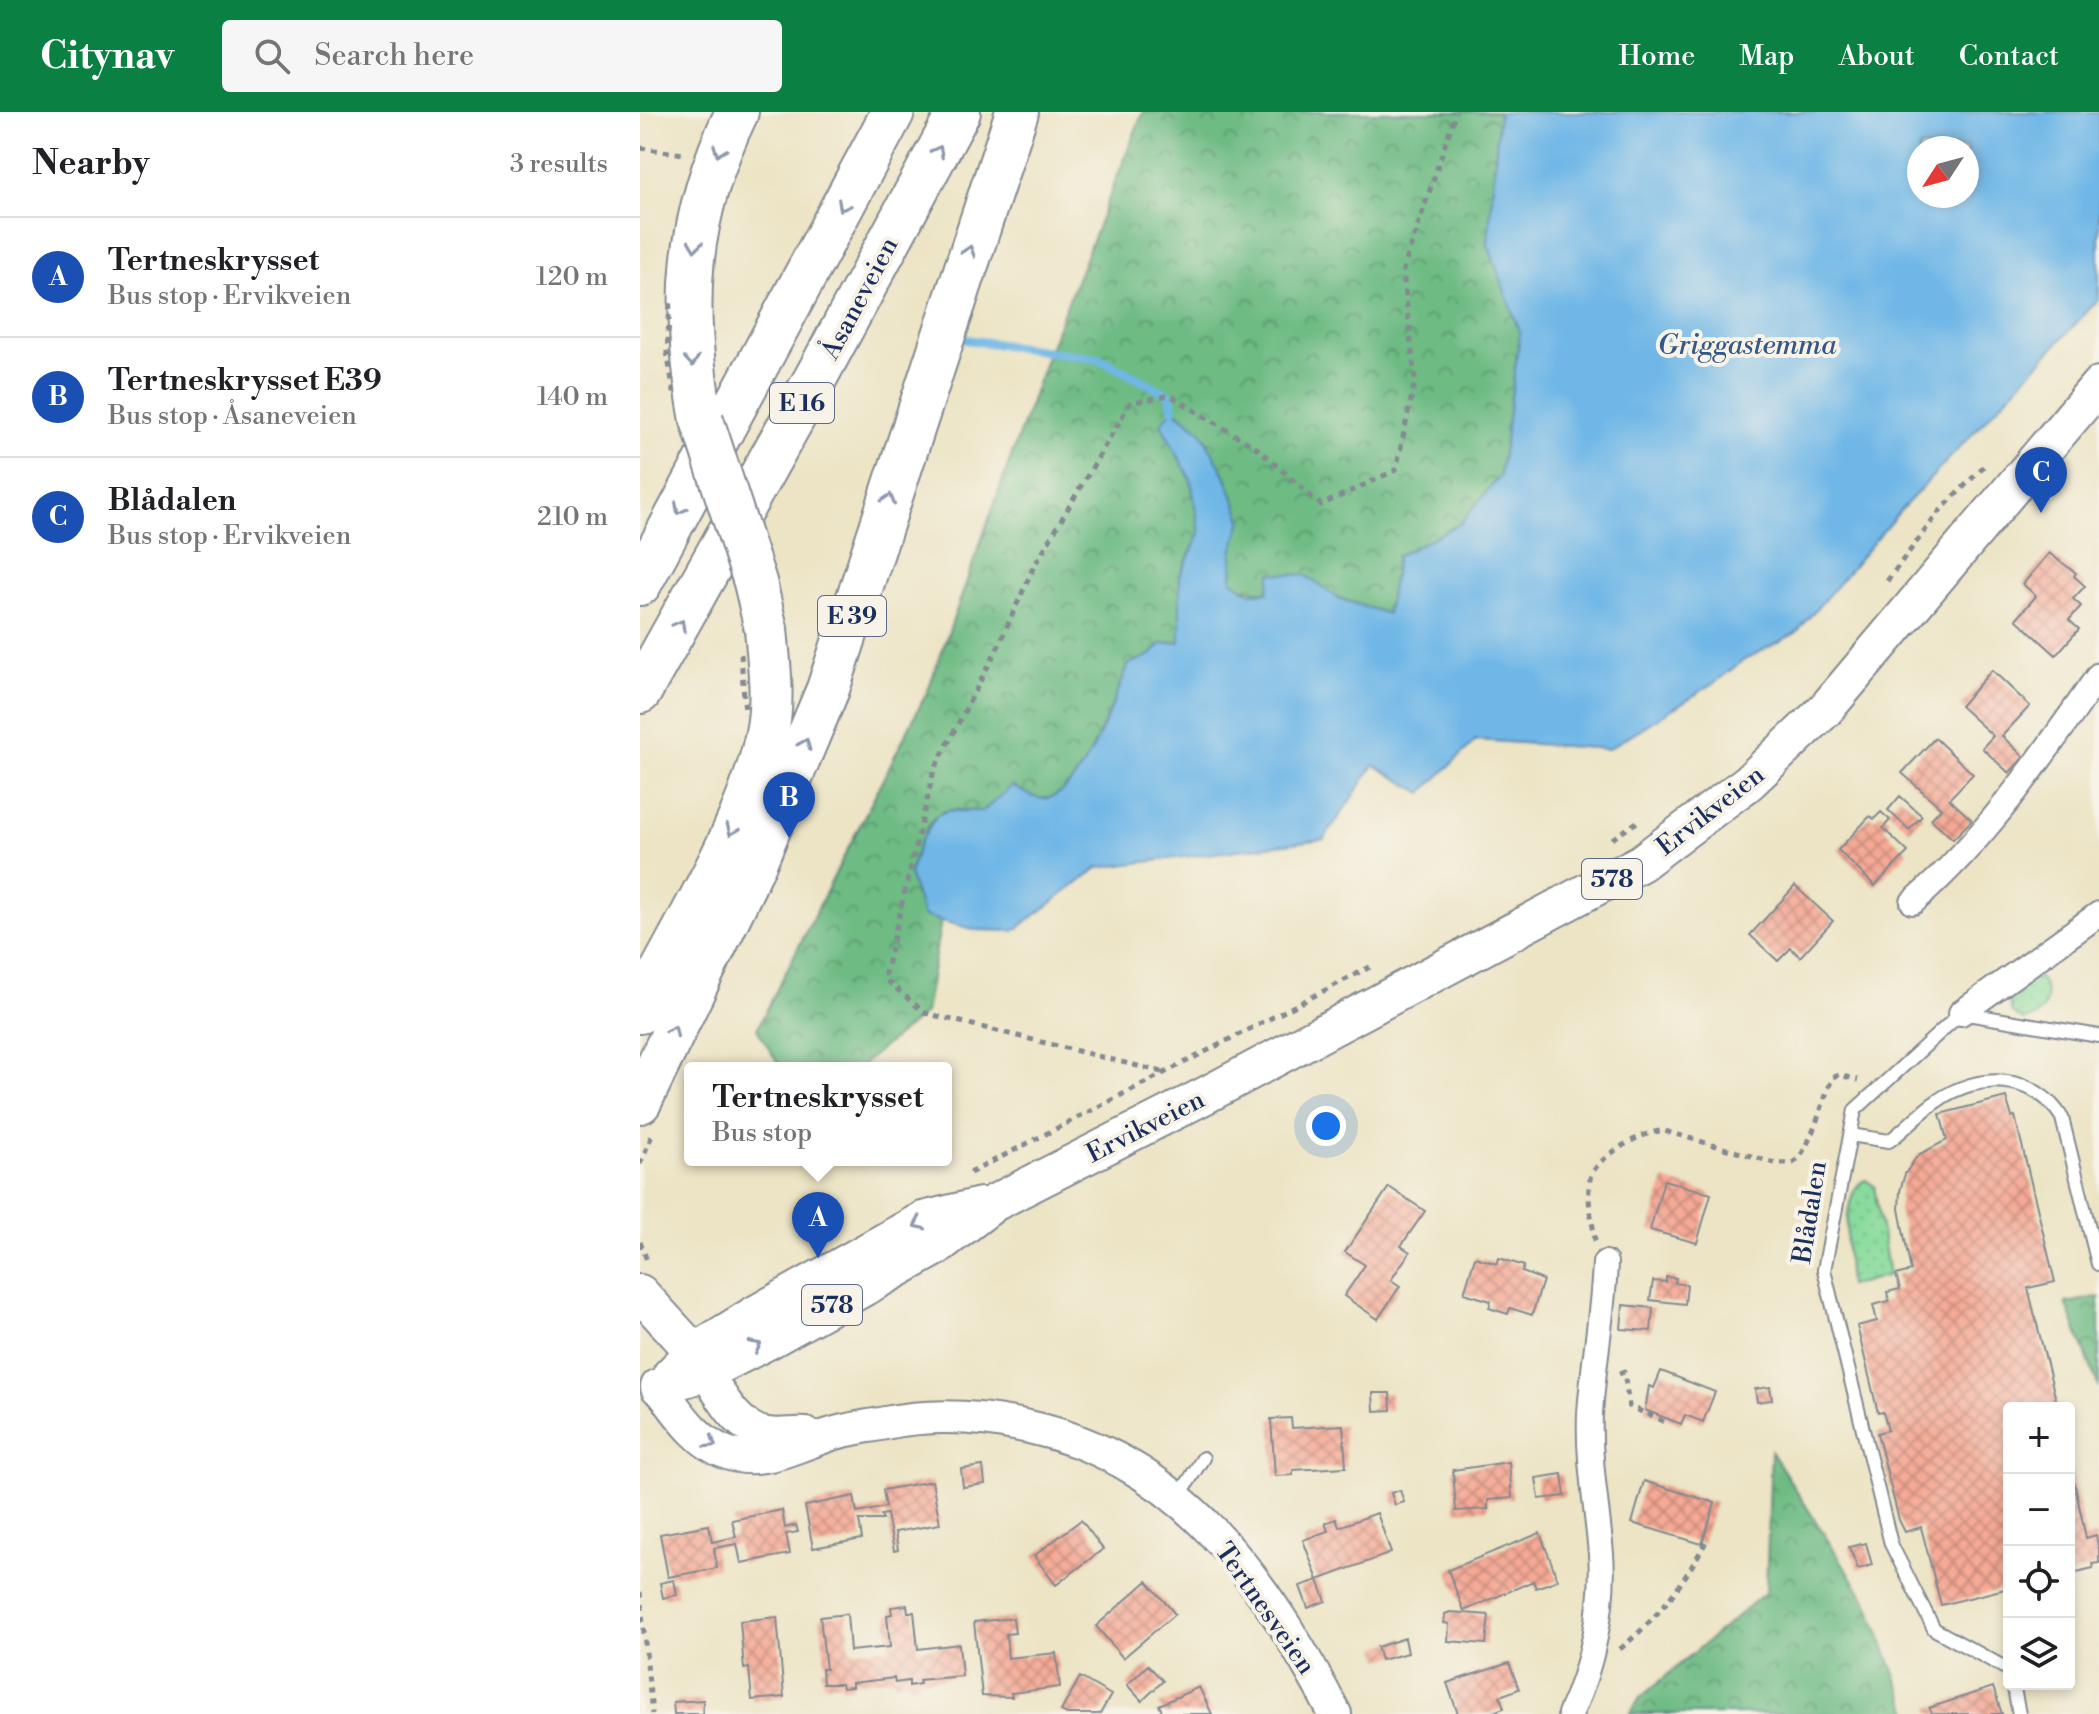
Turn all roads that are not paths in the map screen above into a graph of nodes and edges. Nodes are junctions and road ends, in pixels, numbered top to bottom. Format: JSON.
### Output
{"nodes":[{"id":1,"x":737,"y":112,"type":"edge"},
{"id":2,"x":893,"y":112,"type":"edge"},
{"id":3,"x":959,"y":112,"type":"edge"},
{"id":4,"x":1017,"y":112,"type":"edge"},
{"id":5,"x":2094,"y":402,"type":"edge"},
{"id":6,"x":640,"y":584,"type":"edge"},
{"id":7,"x":2099,"y":675,"type":"edge"},
{"id":8,"x":640,"y":692,"type":"edge"},
{"id":9,"x":1913,"y":902,"type":"dead end"},
{"id":10,"x":2099,"y":914,"type":"edge"},
{"id":11,"x":640,"y":1012,"type":"edge"},
{"id":12,"x":1961,"y":1013,"type":"junction"},
{"id":13,"x":2099,"y":1036,"type":"edge"},
{"id":14,"x":640,"y":1102,"type":"edge"},
{"id":15,"x":1850,"y":1135,"type":"junction"},
{"id":16,"x":1605,"y":1263,"type":"road end"},
{"id":17,"x":2098,"y":1264,"type":"edge"},
{"id":18,"x":640,"y":1293,"type":"edge"},
{"id":19,"x":700,"y":1362,"type":"junction"},
{"id":20,"x":649,"y":1381,"type":"edge"},
{"id":21,"x":829,"y":1435,"type":"junction"},
{"id":22,"x":1203,"y":1458,"type":"dead end"},
{"id":23,"x":1178,"y":1498,"type":"junction"},
{"id":24,"x":2003,"y":1667,"type":"edge"},
{"id":25,"x":2014,"y":1690,"type":"edge"},
{"id":26,"x":1335,"y":1714,"type":"edge"},
{"id":27,"x":1570,"y":1714,"type":"edge"},
{"id":28,"x":2019,"y":1714,"type":"edge"}],
"edges":[{"from":1,"to":11,"type":"highway","one_way":true,"bridge":true},
{"from":2,"to":6,"type":"highway","number":"E 16","one_way":true},
{"from":8,"to":3,"type":"highway","name":"Åsaneveien","number":"E 16","one_way":true},
{"from":14,"to":4,"type":"highway","number":"E 39","one_way":true},
{"from":5,"to":19,"type":"main road","name":"Ervikveien","number":"578"},
{"from":7,"to":9,"type":"street"},
{"from":10,"to":12,"type":"street","name":"Blådalen"},
{"from":12,"to":13,"type":"lane"},
{"from":12,"to":15,"type":"lane","name":"Blådalen"},
{"from":15,"to":17,"type":"lane"},
{"from":15,"to":24,"type":"lane","name":"Blådalen"},
{"from":16,"to":27,"type":"street"},
{"from":18,"to":19,"type":"main road","name":"Tertnesveien"},
{"from":19,"to":20,"type":"main road","name":"Ervikveien","number":"578"},
{"from":19,"to":21,"type":"main road","name":"Tertnesveien"},
{"from":20,"to":21,"type":"main road","name":"Tertnesveien","one_way":true},
{"from":21,"to":23,"type":"main road","name":"Tertnesveien"},
{"from":22,"to":23,"type":"lane"},
{"from":23,"to":26,"type":"main road","name":"Tertnesveien"},
{"from":25,"to":28,"type":"lane"}]}
